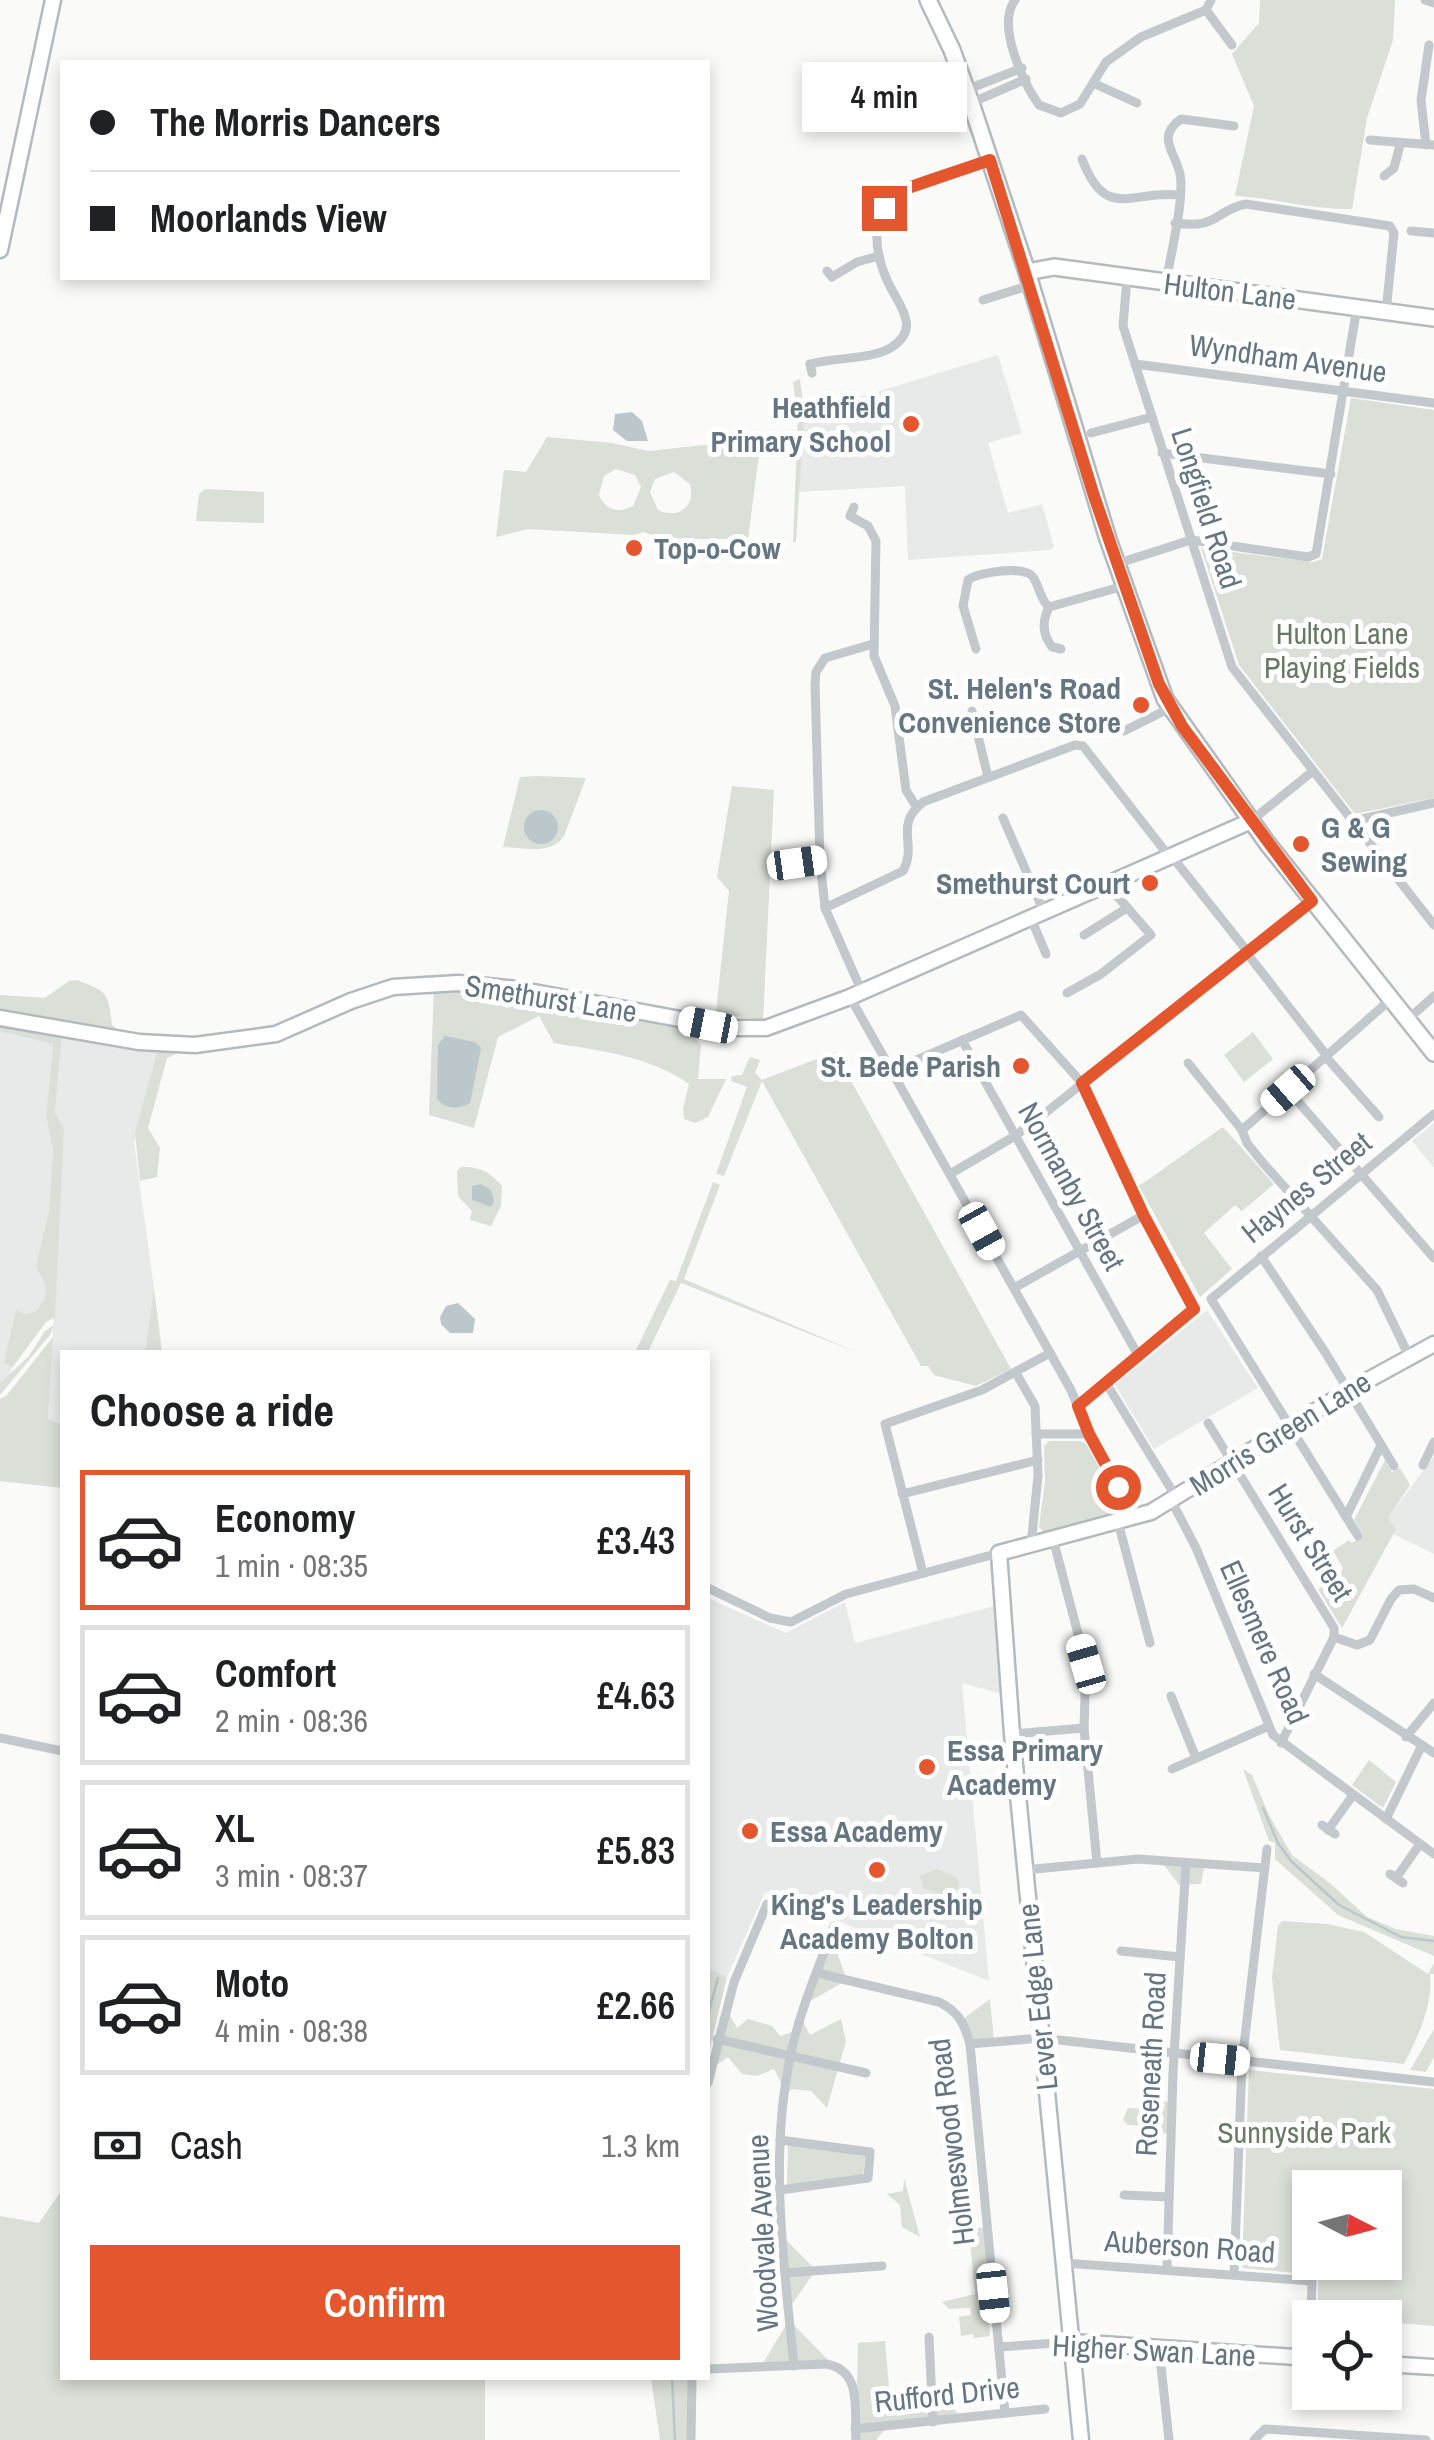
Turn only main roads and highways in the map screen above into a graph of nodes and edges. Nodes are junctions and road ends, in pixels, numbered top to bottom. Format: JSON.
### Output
{"nodes":[{"id":1,"x":928,"y":0,"type":"edge"},
{"id":2,"x":1029,"y":279,"type":"junction"},
{"id":3,"x":1434,"y":318,"type":"edge"},
{"id":4,"x":1434,"y":1053,"type":"edge"}],
"edges":[{"from":1,"to":2,"type":"main road"},
{"from":2,"to":3,"type":"main road","name":"Hulton Lane"},
{"from":2,"to":4,"type":"main road"}]}
